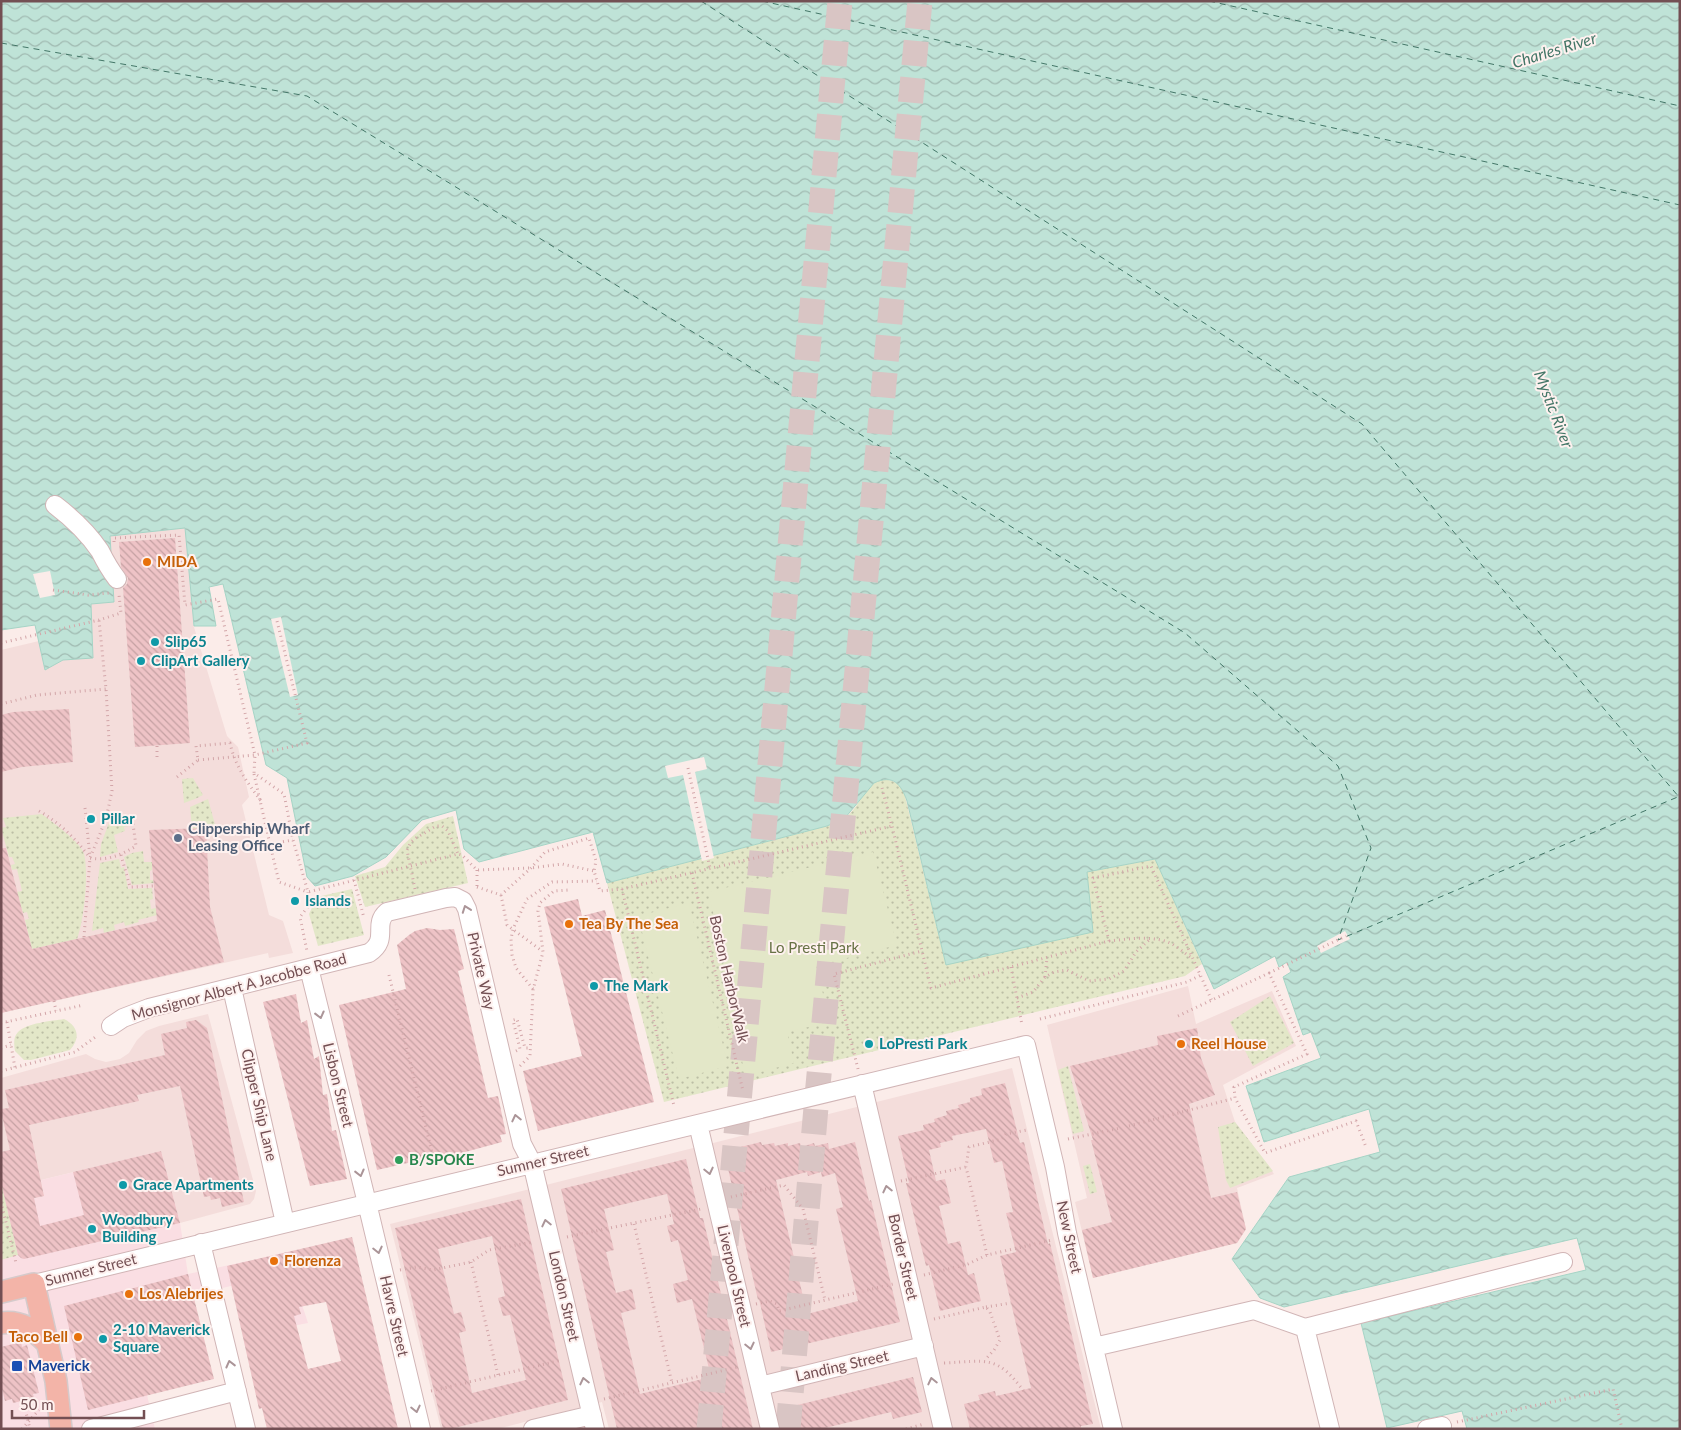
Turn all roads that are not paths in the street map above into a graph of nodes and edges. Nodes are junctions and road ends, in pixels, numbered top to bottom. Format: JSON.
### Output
{"nodes":[{"id":1,"x":55,"y":505,"type":"dead end"},
{"id":2,"x":117,"y":579,"type":"dead end"},
{"id":3,"x":369,"y":953,"type":"joint"},
{"id":4,"x":308,"y":959,"type":"junction"},
{"id":5,"x":232,"y":988,"type":"junction"},
{"id":6,"x":111,"y":1026,"type":"road end"},
{"id":7,"x":1026,"y":1045,"type":"joint"},
{"id":8,"x":862,"y":1084,"type":"junction"},
{"id":9,"x":698,"y":1124,"type":"junction"},
{"id":10,"x":532,"y":1163,"type":"junction"},
{"id":11,"x":367,"y":1203,"type":"junction"},
{"id":12,"x":285,"y":1223,"type":"junction"},
{"id":13,"x":201,"y":1244,"type":"junction"},
{"id":14,"x":1563,"y":1262,"type":"dead end"},
{"id":15,"x":34,"y":1284,"type":"junction"},
{"id":16,"x":1,"y":1292,"type":"edge"},
{"id":17,"x":1,"y":1323,"type":"edge"},
{"id":18,"x":1305,"y":1328,"type":"junction"},
{"id":19,"x":47,"y":1343,"type":"junction"},
{"id":20,"x":924,"y":1346,"type":"junction"},
{"id":21,"x":1094,"y":1347,"type":"junction"},
{"id":22,"x":760,"y":1386,"type":"junction"},
{"id":23,"x":237,"y":1392,"type":"junction"},
{"id":24,"x":593,"y":1422,"type":"edge"},
{"id":25,"x":935,"y":1426,"type":"edge"},
{"id":26,"x":62,"y":1429,"type":"edge"},
{"id":27,"x":90,"y":1429,"type":"edge"},
{"id":28,"x":246,"y":1429,"type":"edge"},
{"id":29,"x":421,"y":1429,"type":"edge"},
{"id":30,"x":533,"y":1429,"type":"edge"},
{"id":31,"x":770,"y":1429,"type":"edge"},
{"id":32,"x":1113,"y":1429,"type":"edge"},
{"id":33,"x":1330,"y":1429,"type":"edge"}],
"edges":[{"from":1,"to":2,"type":"street"},
{"from":3,"to":4,"type":"street","name":"Monsignor Albert A Jacobbe Road"},
{"from":10,"to":3,"type":"street","name":"Private Way","one_way":true},
{"from":4,"to":5,"type":"street","name":"Monsignor Albert A Jacobbe Road"},
{"from":4,"to":11,"type":"street","name":"Lisbon Street","one_way":true},
{"from":5,"to":6,"type":"street","name":"Monsignor Albert A Jacobbe Road"},
{"from":5,"to":12,"type":"street","name":"Clipper Ship Lane"},
{"from":7,"to":8,"type":"street","name":"Sumner Street"},
{"from":7,"to":21,"type":"street","name":"New Street"},
{"from":8,"to":9,"type":"street","name":"Sumner Street"},
{"from":20,"to":8,"type":"street","name":"Border Street","one_way":true},
{"from":9,"to":10,"type":"street","name":"Sumner Street"},
{"from":9,"to":22,"type":"street","name":"Liverpool Street","one_way":true},
{"from":10,"to":11,"type":"street","name":"Sumner Street"},
{"from":24,"to":10,"type":"street","name":"London Street","one_way":true},
{"from":11,"to":12,"type":"street","name":"Sumner Street"},
{"from":11,"to":29,"type":"street","name":"Havre Street","one_way":true},
{"from":12,"to":13,"type":"street","name":"Sumner Street"},
{"from":13,"to":15,"type":"street","name":"Sumner Street"},
{"from":23,"to":13,"type":"street","one_way":true},
{"from":14,"to":18,"type":"street"},
{"from":15,"to":16,"type":"main road","name":"Sumner Street"},
{"from":15,"to":19,"type":"main road"},
{"from":17,"to":19,"type":"main road"},
{"from":18,"to":21,"type":"street"},
{"from":18,"to":33,"type":"street"},
{"from":19,"to":26,"type":"main road"},
{"from":20,"to":22,"type":"street","name":"Landing Street"},
{"from":25,"to":20,"type":"street","name":"Border Street","one_way":true},
{"from":21,"to":32,"type":"street","name":"New Street"},
{"from":22,"to":31,"type":"street","name":"Liverpool Street"},
{"from":23,"to":27,"type":"street"},
{"from":23,"to":28,"type":"street"},
{"from":24,"to":30,"type":"street"}]}
